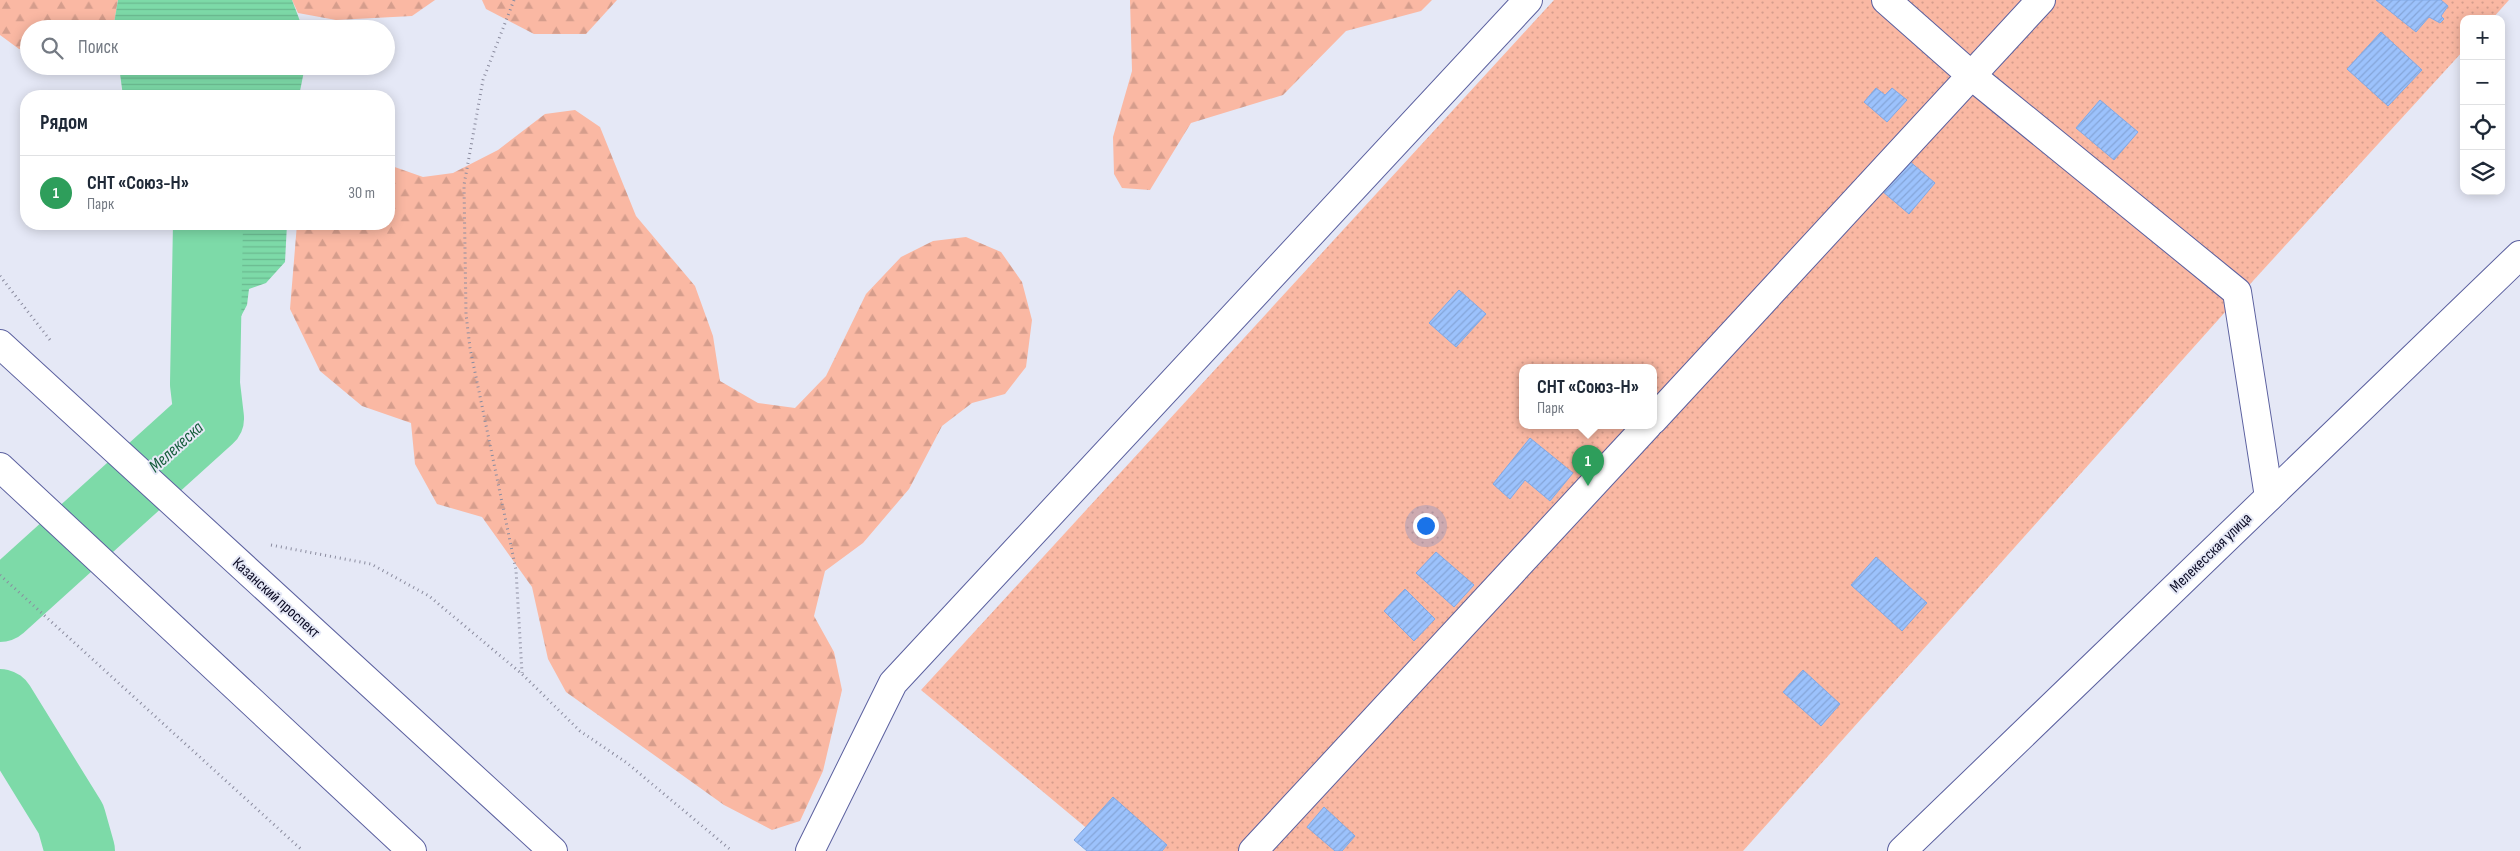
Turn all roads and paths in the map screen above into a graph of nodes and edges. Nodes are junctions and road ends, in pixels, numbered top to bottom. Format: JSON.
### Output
{"nodes":[{"id":1,"x":514,"y":0,"type":"edge"},
{"id":2,"x":1528,"y":0,"type":"edge"},
{"id":3,"x":1886,"y":0,"type":"edge"},
{"id":4,"x":2041,"y":0,"type":"edge"},
{"id":5,"x":1972,"y":76,"type":"junction"},
{"id":6,"x":2520,"y":255,"type":"edge"},
{"id":7,"x":0,"y":276,"type":"edge"},
{"id":8,"x":0,"y":344,"type":"edge"},
{"id":9,"x":54,"y":345,"type":"dead end"},
{"id":10,"x":1657,"y":416,"type":"edge"},
{"id":11,"x":1644,"y":429,"type":"edge"},
{"id":12,"x":0,"y":467,"type":"edge"},
{"id":13,"x":2269,"y":497,"type":"junction"},
{"id":14,"x":266,"y":544,"type":"dead end"},
{"id":15,"x":0,"y":575,"type":"edge"},
{"id":16,"x":522,"y":674,"type":"junction"},
{"id":17,"x":303,"y":851,"type":"edge"},
{"id":18,"x":412,"y":851,"type":"edge"},
{"id":19,"x":553,"y":851,"type":"edge"},
{"id":20,"x":732,"y":851,"type":"edge"},
{"id":21,"x":810,"y":851,"type":"edge"},
{"id":22,"x":1253,"y":851,"type":"edge"},
{"id":23,"x":1902,"y":851,"type":"edge"}],
"edges":[{"from":1,"to":16,"type":"path"},
{"from":2,"to":21,"type":"street"},
{"from":3,"to":5,"type":"street"},
{"from":4,"to":5,"type":"street"},
{"from":5,"to":10,"type":"street"},
{"from":5,"to":13,"type":"street"},
{"from":6,"to":13,"type":"street","name":"Мелекесская улица"},
{"from":7,"to":9,"type":"path"},
{"from":8,"to":19,"type":"street","name":"Казанский проспект"},
{"from":11,"to":22,"type":"street"},
{"from":12,"to":18,"type":"street"},
{"from":13,"to":23,"type":"street","name":"Мелекесская улица"},
{"from":14,"to":16,"type":"path"},
{"from":15,"to":17,"type":"path"},
{"from":16,"to":20,"type":"path"}]}
